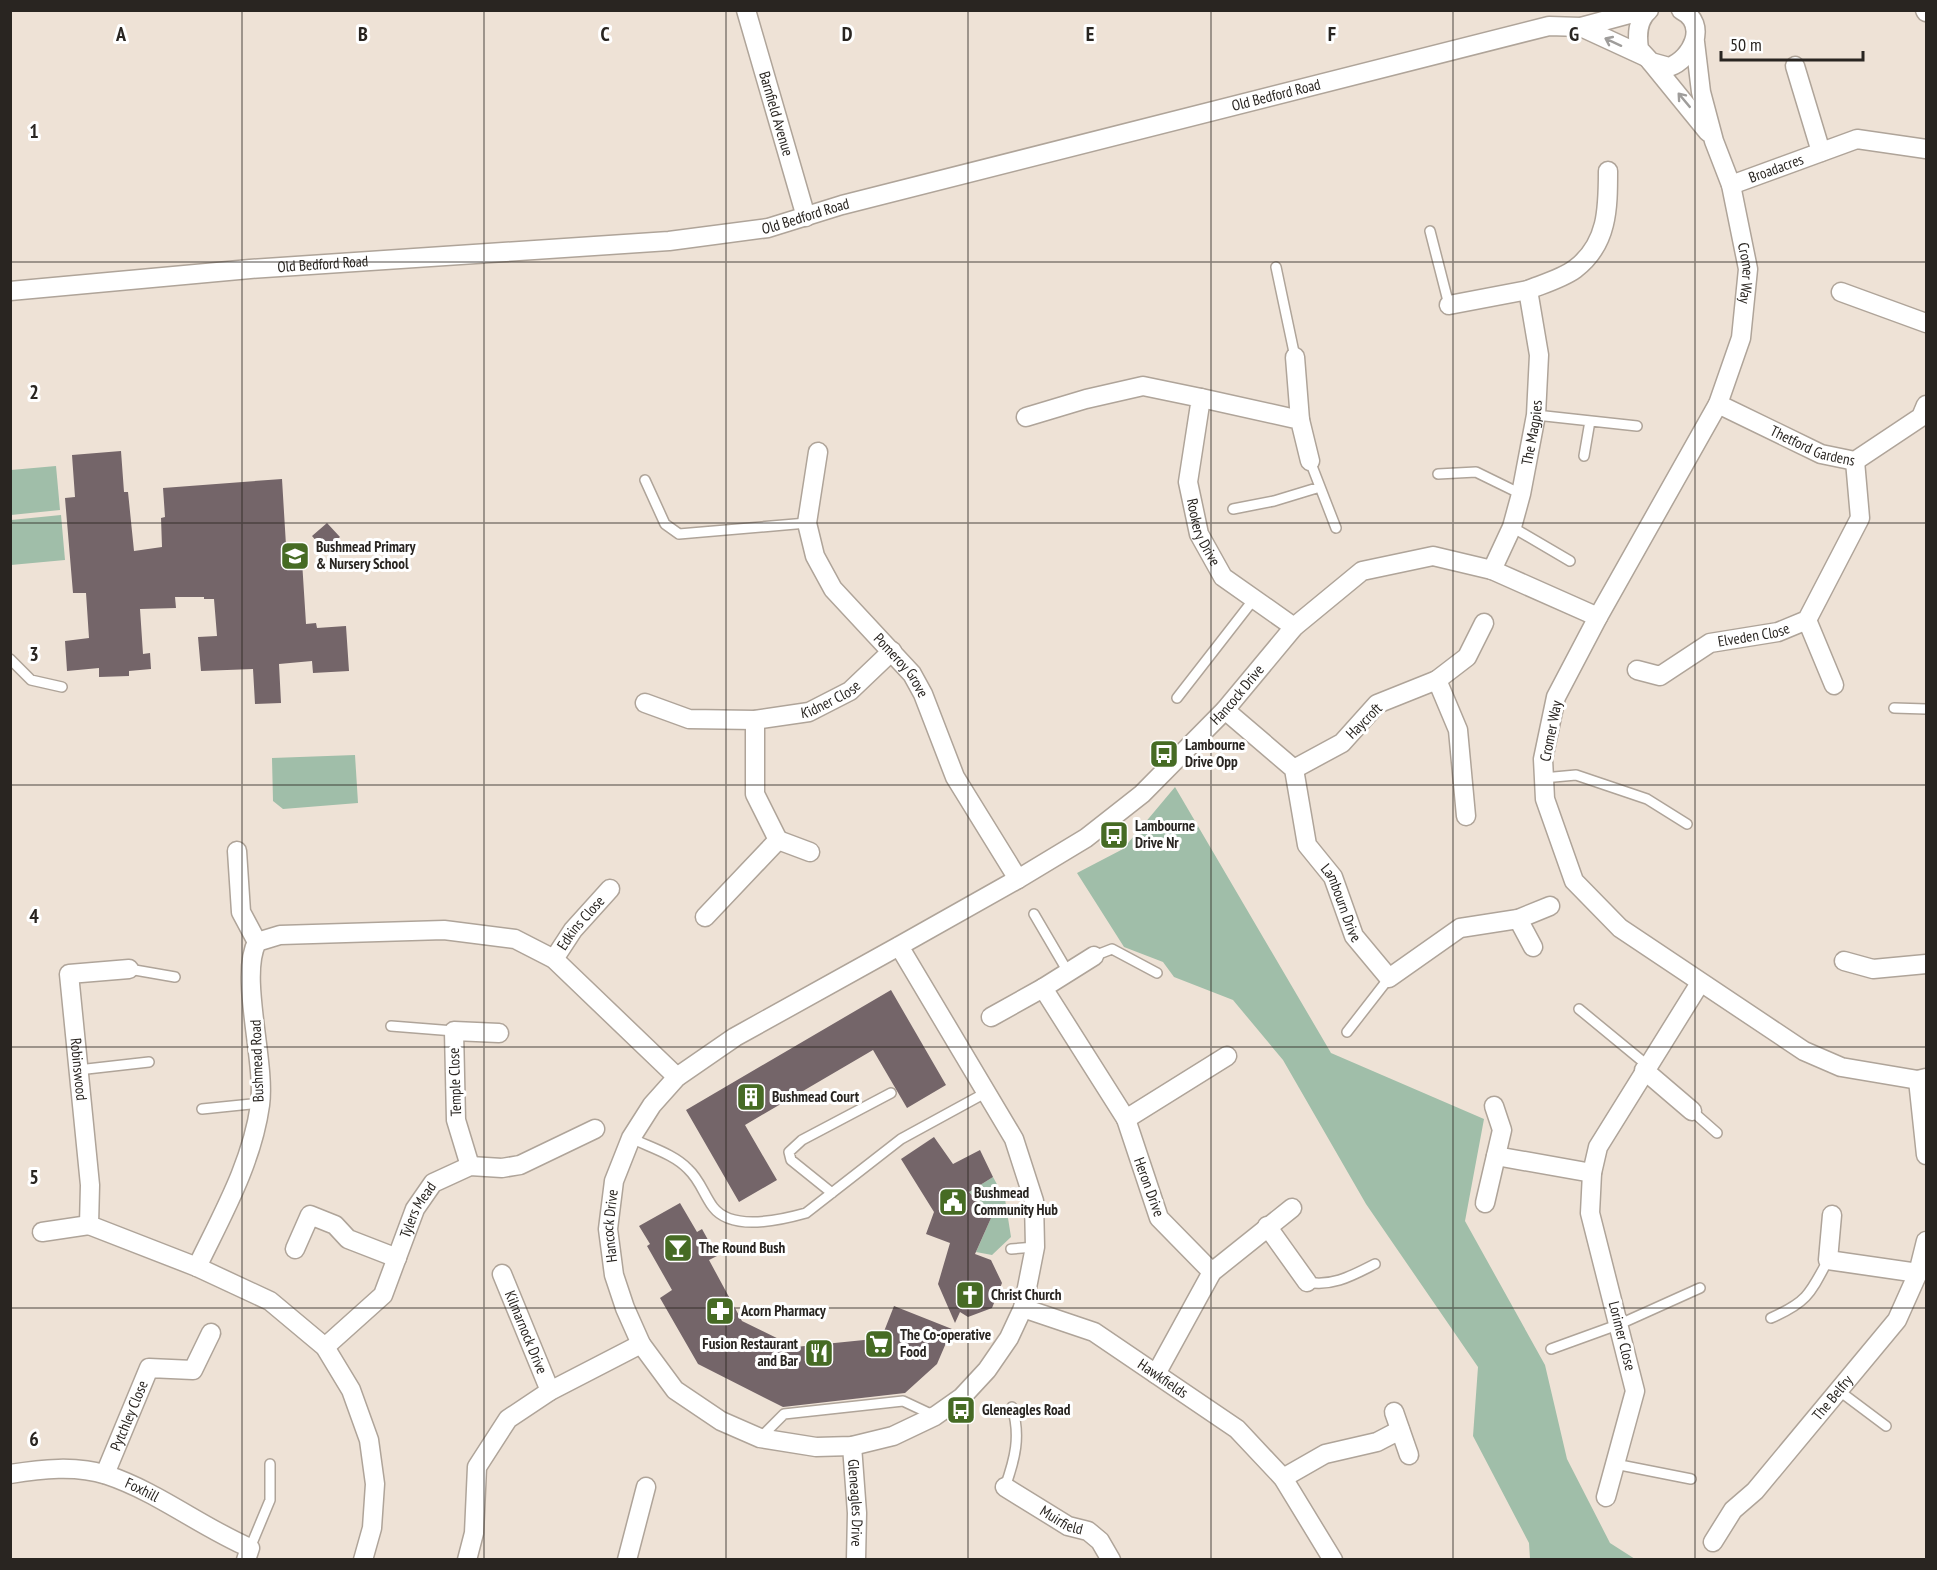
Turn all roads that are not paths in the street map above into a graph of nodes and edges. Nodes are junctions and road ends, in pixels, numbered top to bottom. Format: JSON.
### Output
{"nodes":[{"id":1,"x":746,"y":10,"type":"edge"},
{"id":2,"x":1644,"y":10,"type":"edge"},
{"id":3,"x":1649,"y":10,"type":"edge"},
{"id":4,"x":1680,"y":10,"type":"edge"},
{"id":5,"x":1694,"y":26,"type":"edge"},
{"id":6,"x":1581,"y":27,"type":"junction"},
{"id":7,"x":1648,"y":59,"type":"junction"},
{"id":8,"x":1795,"y":66,"type":"dead end"},
{"id":9,"x":1714,"y":141,"type":"junction"},
{"id":10,"x":1926,"y":149,"type":"edge"},
{"id":11,"x":1821,"y":152,"type":"junction"},
{"id":12,"x":1608,"y":171,"type":"dead end"},
{"id":13,"x":1731,"y":185,"type":"junction"},
{"id":14,"x":806,"y":217,"type":"junction"},
{"id":15,"x":1430,"y":231,"type":"dead end"},
{"id":16,"x":1276,"y":267,"type":"dead end"},
{"id":17,"x":1528,"y":290,"type":"junction"},
{"id":18,"x":10,"y":291,"type":"edge"},
{"id":19,"x":1841,"y":292,"type":"dead end"},
{"id":20,"x":1449,"y":305,"type":"joint"},
{"id":21,"x":1926,"y":323,"type":"edge"},
{"id":22,"x":1295,"y":357,"type":"joint"},
{"id":23,"x":1201,"y":398,"type":"junction"},
{"id":24,"x":1718,"y":404,"type":"junction"},
{"id":25,"x":1926,"y":405,"type":"edge"},
{"id":26,"x":1536,"y":415,"type":"junction"},
{"id":27,"x":1026,"y":417,"type":"dead end"},
{"id":28,"x":1300,"y":420,"type":"junction"},
{"id":29,"x":1590,"y":421,"type":"junction"},
{"id":30,"x":1637,"y":426,"type":"dead end"},
{"id":31,"x":818,"y":452,"type":"dead end"},
{"id":32,"x":1584,"y":456,"type":"dead end"},
{"id":33,"x":1310,"y":461,"type":"joint"},
{"id":34,"x":1855,"y":461,"type":"junction"},
{"id":35,"x":1438,"y":474,"type":"dead end"},
{"id":36,"x":645,"y":480,"type":"dead end"},
{"id":37,"x":1320,"y":487,"type":"junction"},
{"id":38,"x":1521,"y":494,"type":"junction"},
{"id":39,"x":1233,"y":509,"type":"dead end"},
{"id":40,"x":807,"y":523,"type":"junction"},
{"id":41,"x":1512,"y":527,"type":"junction"},
{"id":42,"x":1336,"y":528,"type":"dead end"},
{"id":43,"x":1570,"y":561,"type":"dead end"},
{"id":44,"x":1492,"y":570,"type":"junction"},
{"id":45,"x":1254,"y":599,"type":"junction"},
{"id":46,"x":1598,"y":617,"type":"junction"},
{"id":47,"x":1807,"y":620,"type":"junction"},
{"id":48,"x":1484,"y":623,"type":"dead end"},
{"id":49,"x":1294,"y":627,"type":"junction"},
{"id":50,"x":892,"y":651,"type":"junction"},
{"id":51,"x":10,"y":659,"type":"edge"},
{"id":52,"x":1637,"y":670,"type":"dead end"},
{"id":53,"x":1437,"y":680,"type":"junction"},
{"id":54,"x":1834,"y":685,"type":"dead end"},
{"id":55,"x":62,"y":687,"type":"dead end"},
{"id":56,"x":1177,"y":698,"type":"dead end"},
{"id":57,"x":645,"y":704,"type":"dead end"},
{"id":58,"x":1894,"y":708,"type":"dead end"},
{"id":59,"x":1926,"y":709,"type":"edge"},
{"id":60,"x":1225,"y":710,"type":"junction"},
{"id":61,"x":755,"y":720,"type":"junction"},
{"id":62,"x":1294,"y":769,"type":"junction"},
{"id":63,"x":1544,"y":778,"type":"junction"},
{"id":64,"x":1466,"y":816,"type":"dead end"},
{"id":65,"x":1687,"y":824,"type":"dead end"},
{"id":66,"x":778,"y":840,"type":"junction"},
{"id":67,"x":237,"y":851,"type":"dead end"},
{"id":68,"x":810,"y":852,"type":"dead end"},
{"id":69,"x":1018,"y":879,"type":"junction"},
{"id":70,"x":610,"y":889,"type":"dead end"},
{"id":71,"x":1550,"y":906,"type":"dead end"},
{"id":72,"x":1034,"y":914,"type":"dead end"},
{"id":73,"x":705,"y":917,"type":"dead end"},
{"id":74,"x":1518,"y":919,"type":"junction"},
{"id":75,"x":257,"y":942,"type":"junction"},
{"id":76,"x":899,"y":946,"type":"junction"},
{"id":77,"x":1533,"y":947,"type":"dead end"},
{"id":78,"x":1094,"y":956,"type":"joint"},
{"id":79,"x":554,"y":959,"type":"junction"},
{"id":80,"x":1845,"y":961,"type":"dead end"},
{"id":81,"x":1926,"y":964,"type":"edge"},
{"id":82,"x":129,"y":969,"type":"joint"},
{"id":83,"x":1068,"y":972,"type":"junction"},
{"id":84,"x":1157,"y":973,"type":"dead end"},
{"id":85,"x":175,"y":977,"type":"dead end"},
{"id":86,"x":1389,"y":978,"type":"junction"},
{"id":87,"x":1700,"y":983,"type":"junction"},
{"id":88,"x":1043,"y":988,"type":"junction"},
{"id":89,"x":1579,"y":1009,"type":"dead end"},
{"id":90,"x":991,"y":1017,"type":"dead end"},
{"id":91,"x":392,"y":1026,"type":"dead end"},
{"id":92,"x":454,"y":1031,"type":"junction"},
{"id":93,"x":1347,"y":1032,"type":"dead end"},
{"id":94,"x":499,"y":1033,"type":"dead end"},
{"id":95,"x":1227,"y":1056,"type":"dead end"},
{"id":96,"x":149,"y":1062,"type":"dead end"},
{"id":97,"x":1646,"y":1067,"type":"junction"},
{"id":98,"x":78,"y":1070,"type":"junction"},
{"id":99,"x":677,"y":1077,"type":"junction"},
{"id":100,"x":1922,"y":1079,"type":"edge"},
{"id":101,"x":987,"y":1092,"type":"junction"},
{"id":102,"x":891,"y":1093,"type":"dead end"},
{"id":103,"x":260,"y":1103,"type":"junction"},
{"id":104,"x":1494,"y":1106,"type":"dead end"},
{"id":105,"x":202,"y":1109,"type":"dead end"},
{"id":106,"x":1692,"y":1111,"type":"joint"},
{"id":107,"x":1126,"y":1119,"type":"junction"},
{"id":108,"x":595,"y":1129,"type":"dead end"},
{"id":109,"x":1716,"y":1133,"type":"dead end"},
{"id":110,"x":631,"y":1138,"type":"junction"},
{"id":111,"x":1926,"y":1155,"type":"edge"},
{"id":112,"x":1496,"y":1156,"type":"junction"},
{"id":113,"x":470,"y":1166,"type":"junction"},
{"id":114,"x":1592,"y":1173,"type":"junction"},
{"id":115,"x":832,"y":1193,"type":"junction"},
{"id":116,"x":1485,"y":1203,"type":"dead end"},
{"id":117,"x":1292,"y":1208,"type":"dead end"},
{"id":118,"x":1832,"y":1215,"type":"dead end"},
{"id":119,"x":89,"y":1226,"type":"junction"},
{"id":120,"x":1267,"y":1226,"type":"junction"},
{"id":121,"x":42,"y":1232,"type":"dead end"},
{"id":122,"x":1926,"y":1241,"type":"edge"},
{"id":123,"x":1035,"y":1247,"type":"junction"},
{"id":124,"x":295,"y":1249,"type":"dead end"},
{"id":125,"x":1011,"y":1249,"type":"dead end"},
{"id":126,"x":397,"y":1258,"type":"junction"},
{"id":127,"x":1828,"y":1260,"type":"junction"},
{"id":128,"x":1376,"y":1264,"type":"dead end"},
{"id":129,"x":197,"y":1267,"type":"junction"},
{"id":130,"x":1212,"y":1272,"type":"junction"},
{"id":131,"x":1918,"y":1273,"type":"junction"},
{"id":132,"x":502,"y":1274,"type":"dead end"},
{"id":133,"x":1307,"y":1282,"type":"joint"},
{"id":134,"x":1700,"y":1288,"type":"dead end"},
{"id":135,"x":1023,"y":1308,"type":"junction"},
{"id":136,"x":1771,"y":1318,"type":"dead end"},
{"id":137,"x":1620,"y":1324,"type":"junction"},
{"id":138,"x":211,"y":1333,"type":"dead end"},
{"id":139,"x":641,"y":1344,"type":"junction"},
{"id":140,"x":325,"y":1347,"type":"junction"},
{"id":141,"x":1551,"y":1349,"type":"dead end"},
{"id":142,"x":1156,"y":1374,"type":"junction"},
{"id":143,"x":1838,"y":1390,"type":"junction"},
{"id":144,"x":550,"y":1391,"type":"junction"},
{"id":145,"x":1012,"y":1407,"type":"dead end"},
{"id":146,"x":935,"y":1416,"type":"junction"},
{"id":147,"x":1886,"y":1426,"type":"dead end"},
{"id":148,"x":760,"y":1438,"type":"junction"},
{"id":149,"x":852,"y":1446,"type":"junction"},
{"id":150,"x":1409,"y":1455,"type":"dead end"},
{"id":151,"x":270,"y":1464,"type":"dead end"},
{"id":152,"x":1615,"y":1464,"type":"junction"},
{"id":153,"x":10,"y":1474,"type":"edge"},
{"id":154,"x":105,"y":1474,"type":"junction"},
{"id":155,"x":1283,"y":1478,"type":"junction"},
{"id":156,"x":1691,"y":1479,"type":"dead end"},
{"id":157,"x":646,"y":1487,"type":"dead end"},
{"id":158,"x":1005,"y":1487,"type":"joint"},
{"id":159,"x":1606,"y":1497,"type":"dead end"},
{"id":160,"x":1713,"y":1542,"type":"dead end"},
{"id":161,"x":248,"y":1554,"type":"edge"},
{"id":162,"x":1326,"y":1557,"type":"edge"},
{"id":163,"x":363,"y":1560,"type":"edge"},
{"id":164,"x":467,"y":1560,"type":"edge"},
{"id":165,"x":627,"y":1560,"type":"edge"},
{"id":166,"x":856,"y":1560,"type":"edge"},
{"id":167,"x":1111,"y":1560,"type":"edge"}],
"edges":[{"from":1,"to":14,"type":"street","name":"Barnfield Avenue"},
{"from":2,"to":6,"type":"street","name":"Old Bedford Road"},
{"from":3,"to":7,"type":"street"},
{"from":4,"to":5,"type":"street"},
{"from":5,"to":7,"type":"street"},
{"from":5,"to":9,"type":"street","name":"Cromer Way"},
{"from":7,"to":6,"type":"street","name":"Old Bedford Road","one_way":true},
{"from":6,"to":14,"type":"street","name":"Old Bedford Road"},
{"from":9,"to":7,"type":"street","name":"Cromer Way","one_way":true},
{"from":8,"to":11,"type":"street","name":"Broadacres"},
{"from":9,"to":13,"type":"street","name":"Cromer Way"},
{"from":10,"to":11,"type":"street","name":"Broadacres"},
{"from":11,"to":13,"type":"street","name":"Broadacres"},
{"from":12,"to":17,"type":"street"},
{"from":13,"to":24,"type":"street","name":"Cromer Way"},
{"from":14,"to":18,"type":"street","name":"Old Bedford Road"},
{"from":15,"to":20,"type":"lane"},
{"from":16,"to":22,"type":"lane"},
{"from":17,"to":20,"type":"street"},
{"from":17,"to":26,"type":"street","name":"The Magpies"},
{"from":19,"to":21,"type":"street"},
{"from":22,"to":28,"type":"street"},
{"from":23,"to":27,"type":"street"},
{"from":23,"to":28,"type":"street"},
{"from":23,"to":45,"type":"street","name":"Rookery Drive"},
{"from":24,"to":34,"type":"street","name":"Thetford Gardens"},
{"from":24,"to":46,"type":"street","name":"Cromer Way"},
{"from":25,"to":34,"type":"street","name":"Thetford Gardens"},
{"from":26,"to":29,"type":"lane"},
{"from":26,"to":38,"type":"street","name":"The Magpies"},
{"from":28,"to":33,"type":"street"},
{"from":29,"to":30,"type":"lane"},
{"from":29,"to":32,"type":"lane"},
{"from":31,"to":40,"type":"street","name":"Pomeroy Grove"},
{"from":33,"to":37,"type":"lane"},
{"from":34,"to":47,"type":"street","name":"Elveden Close"},
{"from":35,"to":38,"type":"lane"},
{"from":36,"to":40,"type":"lane"},
{"from":37,"to":39,"type":"lane"},
{"from":37,"to":42,"type":"lane"},
{"from":38,"to":41,"type":"street","name":"The Magpies"},
{"from":40,"to":50,"type":"street","name":"Pomeroy Grove"},
{"from":41,"to":43,"type":"lane"},
{"from":41,"to":44,"type":"street","name":"The Magpies"},
{"from":44,"to":46,"type":"street","name":"Hancock Drive"},
{"from":44,"to":49,"type":"street","name":"Hancock Drive"},
{"from":45,"to":49,"type":"street","name":"Rookery Drive"},
{"from":45,"to":56,"type":"lane"},
{"from":46,"to":63,"type":"street","name":"Cromer Way"},
{"from":47,"to":52,"type":"street","name":"Elveden Close"},
{"from":47,"to":54,"type":"street","name":"Elveden Close"},
{"from":48,"to":53,"type":"street","name":"Haycroft"},
{"from":49,"to":60,"type":"street","name":"Hancock Drive"},
{"from":50,"to":61,"type":"street","name":"Kidner Close"},
{"from":50,"to":69,"type":"street","name":"Pomeroy Grove"},
{"from":51,"to":55,"type":"lane"},
{"from":53,"to":62,"type":"street","name":"Haycroft"},
{"from":53,"to":64,"type":"street"},
{"from":57,"to":61,"type":"street","name":"Kidner Close"},
{"from":58,"to":59,"type":"lane"},
{"from":60,"to":62,"type":"street"},
{"from":60,"to":69,"type":"street","name":"Hancock Drive"},
{"from":61,"to":66,"type":"street"},
{"from":62,"to":86,"type":"street","name":"Lambourn Drive"},
{"from":63,"to":65,"type":"lane"},
{"from":63,"to":87,"type":"street","name":"Cromer Way"},
{"from":66,"to":68,"type":"street"},
{"from":66,"to":73,"type":"street"},
{"from":67,"to":75,"type":"street"},
{"from":69,"to":76,"type":"street","name":"Hancock Drive"},
{"from":70,"to":79,"type":"street","name":"Edkins Close"},
{"from":71,"to":74,"type":"street"},
{"from":72,"to":83,"type":"lane"},
{"from":74,"to":77,"type":"street"},
{"from":74,"to":86,"type":"street"},
{"from":75,"to":79,"type":"street"},
{"from":75,"to":103,"type":"street","name":"Bushmead Road"},
{"from":76,"to":99,"type":"street","name":"Hancock Drive"},
{"from":76,"to":101,"type":"street","name":"Hancock Drive"},
{"from":78,"to":83,"type":"street"},
{"from":78,"to":84,"type":"lane"},
{"from":79,"to":99,"type":"street"},
{"from":80,"to":81,"type":"street"},
{"from":82,"to":85,"type":"lane"},
{"from":82,"to":98,"type":"street","name":"Robinswood"},
{"from":83,"to":88,"type":"street"},
{"from":86,"to":93,"type":"lane"},
{"from":87,"to":97,"type":"street","name":"Lorimer Close"},
{"from":87,"to":100,"type":"street","name":"Cromer Way"},
{"from":88,"to":90,"type":"street"},
{"from":88,"to":107,"type":"street","name":"Heron Drive"},
{"from":89,"to":97,"type":"lane"},
{"from":91,"to":92,"type":"lane"},
{"from":92,"to":94,"type":"street"},
{"from":92,"to":113,"type":"street","name":"Temple Close"},
{"from":95,"to":107,"type":"street"},
{"from":96,"to":98,"type":"lane"},
{"from":97,"to":106,"type":"street"},
{"from":97,"to":114,"type":"street","name":"Lorimer Close"},
{"from":98,"to":119,"type":"street","name":"Robinswood"},
{"from":99,"to":110,"type":"street","name":"Hancock Drive"},
{"from":100,"to":111,"type":"street"},
{"from":101,"to":115,"type":"lane"},
{"from":101,"to":123,"type":"street","name":"Hancock Drive"},
{"from":102,"to":115,"type":"lane"},
{"from":103,"to":105,"type":"lane"},
{"from":103,"to":129,"type":"street","name":"Bushmead Road"},
{"from":104,"to":112,"type":"street"},
{"from":106,"to":109,"type":"lane"},
{"from":107,"to":130,"type":"street","name":"Heron Drive"},
{"from":108,"to":113,"type":"street","name":"Tylers Mead"},
{"from":110,"to":115,"type":"lane"},
{"from":110,"to":139,"type":"street","name":"Hancock Drive"},
{"from":112,"to":114,"type":"street"},
{"from":112,"to":116,"type":"street"},
{"from":113,"to":126,"type":"street","name":"Tylers Mead"},
{"from":114,"to":137,"type":"street","name":"Lorimer Close"},
{"from":117,"to":120,"type":"street"},
{"from":118,"to":127,"type":"street"},
{"from":119,"to":121,"type":"street"},
{"from":119,"to":129,"type":"street"},
{"from":120,"to":130,"type":"street"},
{"from":120,"to":133,"type":"street"},
{"from":122,"to":131,"type":"street","name":"The Belfry"},
{"from":123,"to":125,"type":"lane"},
{"from":123,"to":135,"type":"street","name":"Hancock Drive"},
{"from":124,"to":126,"type":"street"},
{"from":126,"to":140,"type":"street","name":"Tylers Mead"},
{"from":127,"to":131,"type":"street"},
{"from":127,"to":136,"type":"lane"},
{"from":128,"to":133,"type":"lane"},
{"from":129,"to":140,"type":"street"},
{"from":130,"to":142,"type":"street"},
{"from":131,"to":143,"type":"street","name":"The Belfry"},
{"from":132,"to":144,"type":"street","name":"Kilmarnock Drive"},
{"from":134,"to":137,"type":"lane"},
{"from":135,"to":142,"type":"street","name":"Hawkfields"},
{"from":135,"to":146,"type":"street","name":"Hancock Drive"},
{"from":137,"to":141,"type":"lane"},
{"from":137,"to":152,"type":"street","name":"Lorimer Close"},
{"from":138,"to":154,"type":"street","name":"Pytchley Close"},
{"from":139,"to":144,"type":"street","name":"Kilmarnock Drive"},
{"from":139,"to":148,"type":"street","name":"Hancock Drive"},
{"from":140,"to":163,"type":"street"},
{"from":142,"to":155,"type":"street","name":"Hawkfields"},
{"from":143,"to":147,"type":"lane"},
{"from":143,"to":160,"type":"street","name":"The Belfry"},
{"from":144,"to":164,"type":"street","name":"Kilmarnock Drive"},
{"from":145,"to":158,"type":"lane"},
{"from":146,"to":148,"type":"lane"},
{"from":146,"to":149,"type":"street","name":"Hancock Drive"},
{"from":148,"to":149,"type":"street","name":"Hancock Drive"},
{"from":149,"to":166,"type":"street","name":"Gleneagles Drive"},
{"from":150,"to":155,"type":"street"},
{"from":151,"to":161,"type":"lane"},
{"from":152,"to":156,"type":"lane"},
{"from":152,"to":159,"type":"street","name":"Lorimer Close"},
{"from":153,"to":154,"type":"street","name":"Foxhill"},
{"from":154,"to":161,"type":"street","name":"Foxhill"},
{"from":155,"to":162,"type":"street","name":"Hawkfields"},
{"from":157,"to":165,"type":"street"},
{"from":158,"to":167,"type":"street","name":"Muirfield"}]}
